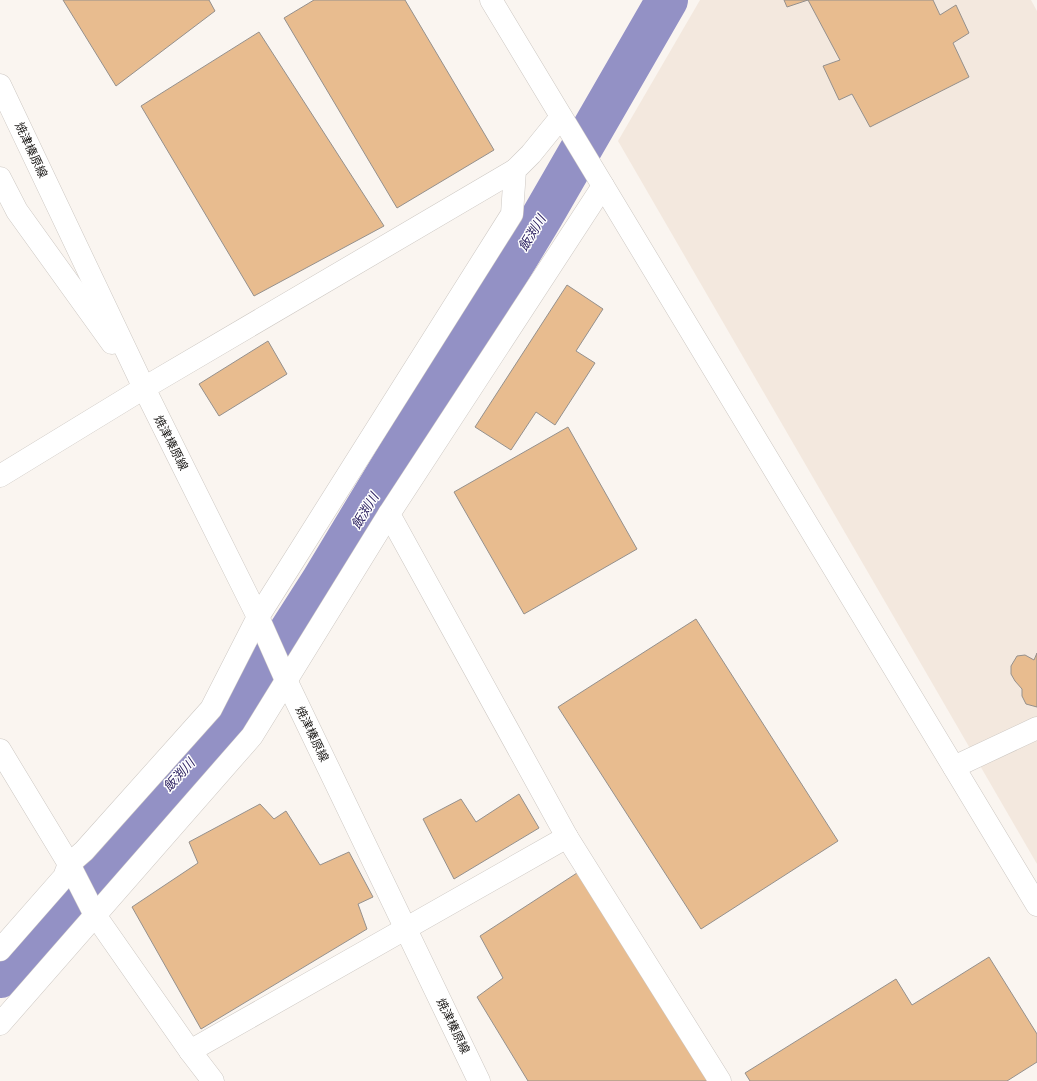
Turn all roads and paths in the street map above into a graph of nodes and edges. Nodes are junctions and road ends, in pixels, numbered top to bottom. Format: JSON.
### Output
{"nodes":[{"id":1,"x":491,"y":0,"type":"edge"},
{"id":2,"x":0,"y":85,"type":"edge"},
{"id":3,"x":561,"y":117,"type":"junction"},
{"id":4,"x":515,"y":170,"type":"junction"},
{"id":5,"x":0,"y":178,"type":"edge"},
{"id":6,"x":598,"y":179,"type":"junction"},
{"id":7,"x":144,"y":388,"type":"junction"},
{"id":8,"x":0,"y":476,"type":"edge"},
{"id":9,"x":389,"y":514,"type":"junction"},
{"id":10,"x":258,"y":617,"type":"junction"},
{"id":11,"x":286,"y":680,"type":"junction"},
{"id":12,"x":1037,"y":728,"type":"edge"},
{"id":13,"x":0,"y":750,"type":"edge"},
{"id":14,"x":954,"y":766,"type":"junction"},
{"id":15,"x":567,"y":837,"type":"junction"},
{"id":16,"x":69,"y":864,"type":"junction"},
{"id":17,"x":1037,"y":905,"type":"edge"},
{"id":18,"x":95,"y":915,"type":"junction"},
{"id":19,"x":406,"y":929,"type":"junction"},
{"id":20,"x":0,"y":950,"type":"edge"},
{"id":21,"x":0,"y":1024,"type":"edge"},
{"id":22,"x":190,"y":1051,"type":"junction"},
{"id":23,"x":213,"y":1081,"type":"edge"},
{"id":24,"x":479,"y":1081,"type":"edge"},
{"id":25,"x":720,"y":1081,"type":"edge"}],
"edges":[{"from":1,"to":3,"type":"street"},
{"from":2,"to":7,"type":"street","name":"焼津榛原線"},
{"from":3,"to":4,"type":"street"},
{"from":3,"to":6,"type":"street"},
{"from":4,"to":7,"type":"street"},
{"from":4,"to":10,"type":"street"},
{"from":5,"to":7,"type":"street","name":"焼津榛原線"},
{"from":6,"to":9,"type":"street"},
{"from":6,"to":14,"type":"street"},
{"from":7,"to":8,"type":"street"},
{"from":7,"to":10,"type":"street","name":"焼津榛原線"},
{"from":9,"to":11,"type":"street"},
{"from":9,"to":15,"type":"street"},
{"from":10,"to":11,"type":"street","name":"焼津榛原線"},
{"from":10,"to":16,"type":"street"},
{"from":11,"to":18,"type":"street"},
{"from":11,"to":19,"type":"street","name":"焼津榛原線"},
{"from":12,"to":14,"type":"street"},
{"from":13,"to":16,"type":"street"},
{"from":14,"to":17,"type":"street"},
{"from":15,"to":19,"type":"street"},
{"from":15,"to":25,"type":"street"},
{"from":16,"to":18,"type":"street"},
{"from":16,"to":20,"type":"street"},
{"from":18,"to":21,"type":"street"},
{"from":18,"to":22,"type":"street"},
{"from":19,"to":22,"type":"street"},
{"from":19,"to":24,"type":"street","name":"焼津榛原線"},
{"from":22,"to":23,"type":"street"}]}
